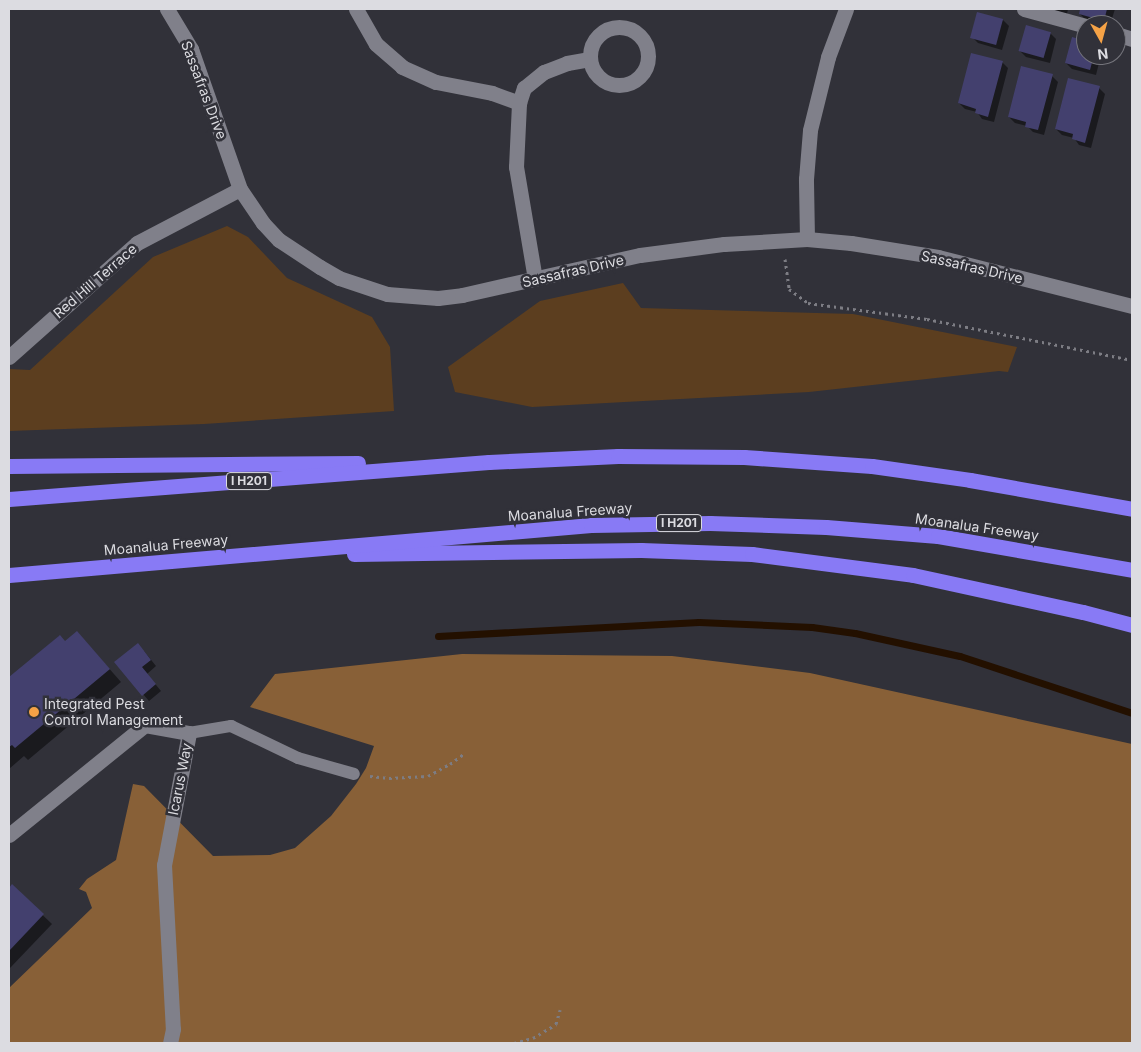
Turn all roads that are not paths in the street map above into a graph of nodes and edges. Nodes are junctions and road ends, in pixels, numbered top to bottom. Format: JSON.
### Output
{"nodes":[{"id":1,"x":167,"y":9,"type":"edge"},
{"id":2,"x":356,"y":9,"type":"edge"},
{"id":3,"x":846,"y":9,"type":"edge"},
{"id":4,"x":1024,"y":9,"type":"edge"},
{"id":5,"x":1076,"y":23,"type":"edge"},
{"id":6,"x":590,"y":58,"type":"dead end"},
{"id":7,"x":519,"y":103,"type":"junction"},
{"id":8,"x":240,"y":189,"type":"junction"},
{"id":9,"x":807,"y":240,"type":"junction"},
{"id":10,"x":535,"y":279,"type":"junction"},
{"id":11,"x":1132,"y":306,"type":"edge"},
{"id":12,"x":9,"y":357,"type":"edge"},
{"id":13,"x":489,"y":462,"type":"junction"},
{"id":14,"x":9,"y":466,"type":"edge"},
{"id":15,"x":9,"y":500,"type":"edge"},
{"id":16,"x":1132,"y":509,"type":"edge"},
{"id":17,"x":223,"y":556,"type":"junction"},
{"id":18,"x":1132,"y":570,"type":"edge"},
{"id":19,"x":10,"y":575,"type":"edge"},
{"id":20,"x":913,"y":575,"type":"junction"},
{"id":21,"x":1132,"y":626,"type":"edge"},
{"id":22,"x":1132,"y":634,"type":"edge"},
{"id":23,"x":189,"y":733,"type":"junction"},
{"id":24,"x":354,"y":774,"type":"road end"},
{"id":25,"x":9,"y":835,"type":"edge"},
{"id":26,"x":170,"y":1043,"type":"edge"}],
"edges":[{"from":1,"to":8,"type":"street","name":"Sassafras Drive"},
{"from":2,"to":7,"type":"street"},
{"from":3,"to":9,"type":"street"},
{"from":4,"to":5,"type":"street"},
{"from":6,"to":7,"type":"street"},
{"from":7,"to":10,"type":"street"},
{"from":8,"to":10,"type":"street","name":"Sassafras Drive"},
{"from":8,"to":12,"type":"street","name":"Red Hill Terrace"},
{"from":9,"to":10,"type":"street","name":"Sassafras Drive"},
{"from":9,"to":11,"type":"street","name":"Sassafras Drive"},
{"from":13,"to":14,"type":"highway"},
{"from":13,"to":15,"type":"highway","number":"I H201"},
{"from":13,"to":16,"type":"highway","number":"I H201"},
{"from":17,"to":18,"type":"highway","name":"Moanalua Freeway","number":"I H201"},
{"from":17,"to":19,"type":"highway","name":"Moanalua Freeway","number":"I H201"},
{"from":17,"to":20,"type":"highway"},
{"from":20,"to":21,"type":"highway"},
{"from":20,"to":22,"type":"highway"},
{"from":23,"to":24,"type":"lane"},
{"from":23,"to":25,"type":"street","name":"Icarus Way"},
{"from":23,"to":26,"type":"street","name":"Icarus Way"}]}
